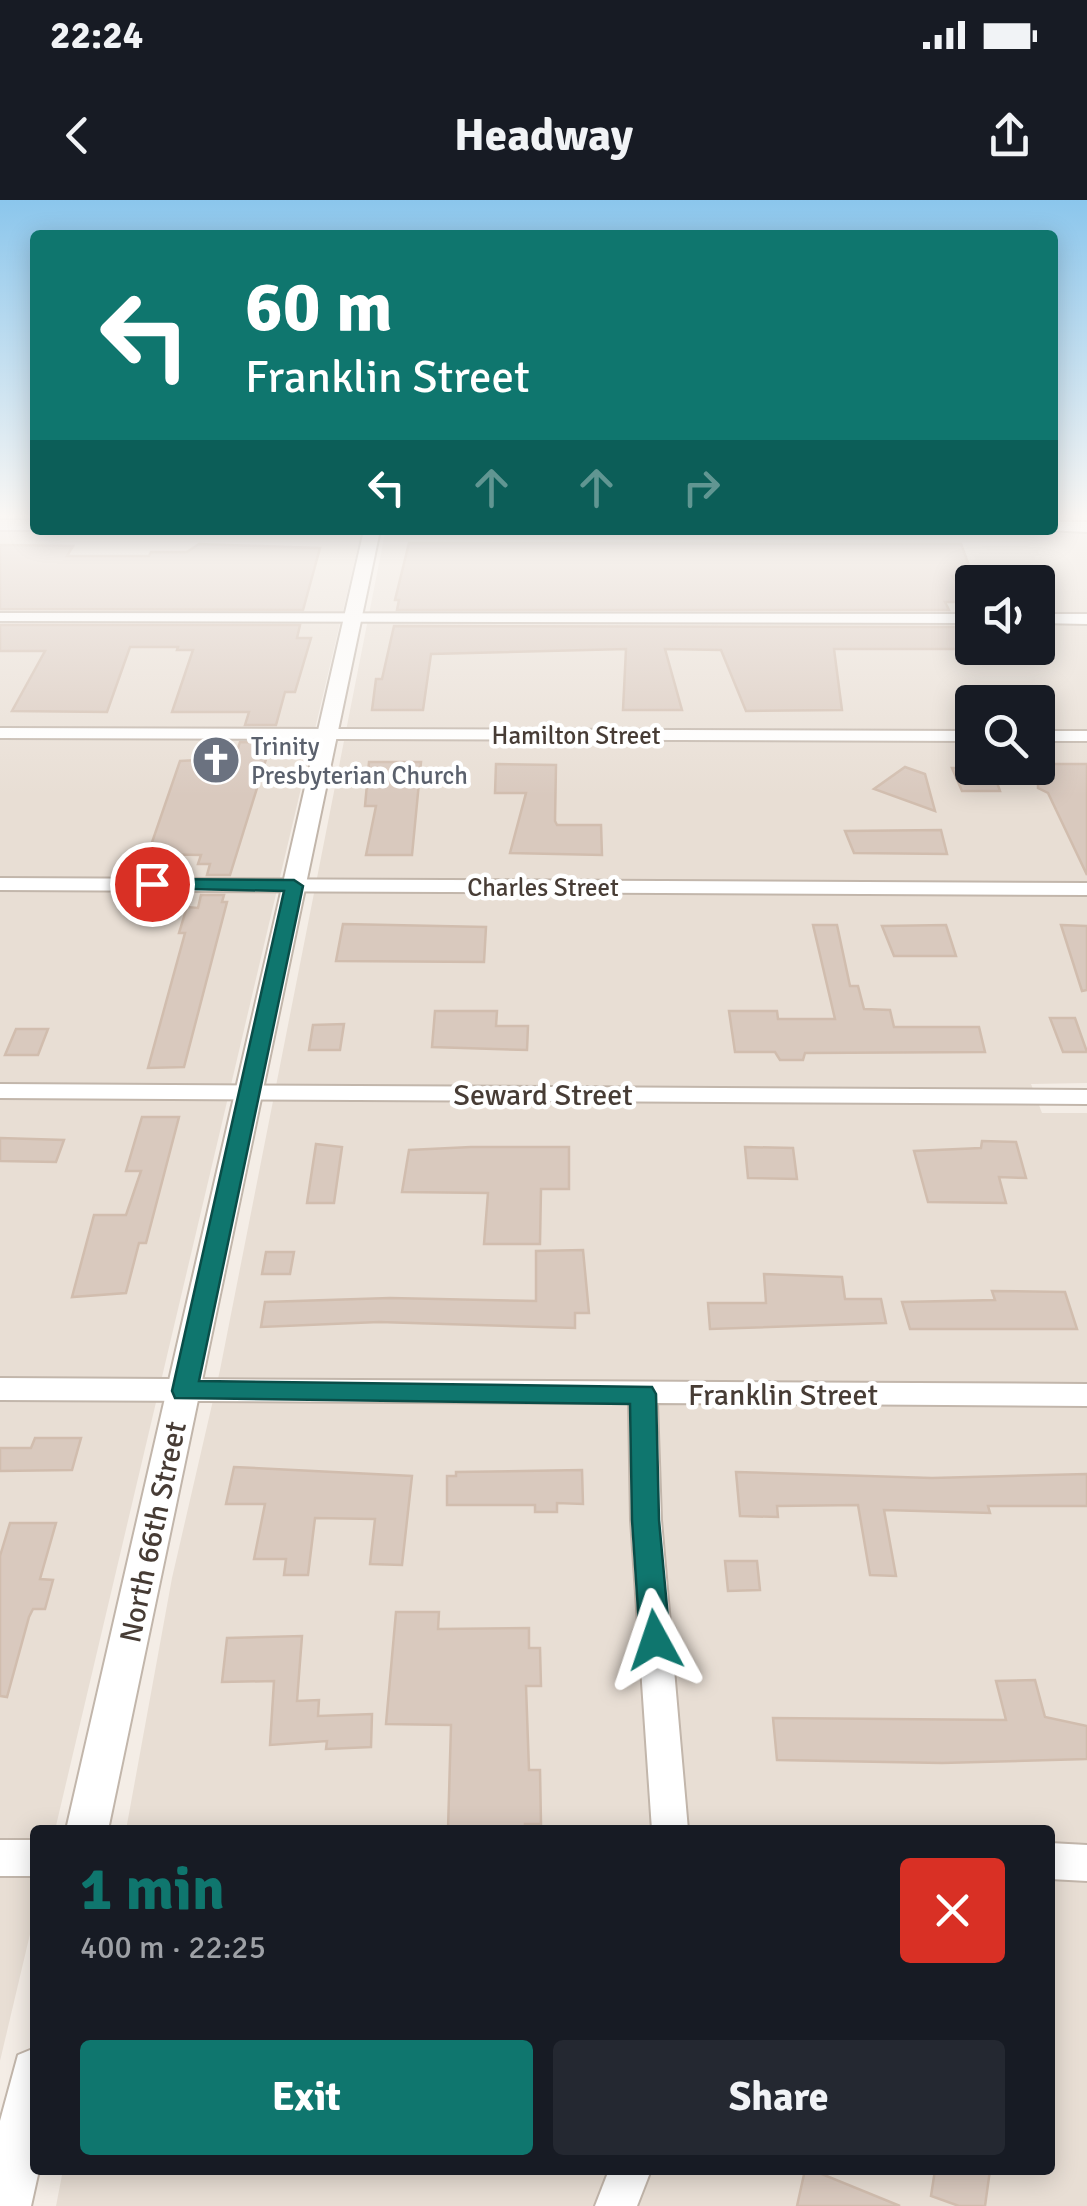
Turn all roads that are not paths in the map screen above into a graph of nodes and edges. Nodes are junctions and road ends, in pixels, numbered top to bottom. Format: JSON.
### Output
{"nodes":[{"id":1,"x":356,"y":609,"type":"edge"},
{"id":2,"x":0,"y":617,"type":"edge"},
{"id":3,"x":354,"y":618,"type":"junction"},
{"id":4,"x":955,"y":619,"type":"edge"},
{"id":5,"x":1055,"y":619,"type":"edge"},
{"id":6,"x":1087,"y":620,"type":"edge"},
{"id":7,"x":0,"y":733,"type":"edge"},
{"id":8,"x":328,"y":734,"type":"junction"},
{"id":9,"x":955,"y":736,"type":"edge"},
{"id":10,"x":1055,"y":736,"type":"edge"},
{"id":11,"x":1087,"y":736,"type":"edge"},
{"id":12,"x":0,"y":884,"type":"edge"},
{"id":13,"x":294,"y":886,"type":"junction"},
{"id":14,"x":1087,"y":890,"type":"edge"},
{"id":15,"x":0,"y":1091,"type":"edge"},
{"id":16,"x":250,"y":1093,"type":"junction"},
{"id":17,"x":1087,"y":1096,"type":"edge"},
{"id":18,"x":0,"y":1388,"type":"edge"},
{"id":19,"x":184,"y":1391,"type":"junction"},
{"id":20,"x":643,"y":1394,"type":"junction"},
{"id":21,"x":1087,"y":1396,"type":"edge"},
{"id":22,"x":89,"y":1825,"type":"edge"},
{"id":23,"x":670,"y":1825,"type":"edge"},
{"id":24,"x":0,"y":1858,"type":"edge"},
{"id":25,"x":30,"y":1858,"type":"edge"},
{"id":26,"x":1055,"y":1861,"type":"edge"},
{"id":27,"x":1087,"y":1864,"type":"edge"},
{"id":28,"x":30,"y":2095,"type":"edge"},
{"id":29,"x":628,"y":2175,"type":"edge"},
{"id":30,"x":6,"y":2206,"type":"edge"},
{"id":31,"x":616,"y":2206,"type":"edge"}],
"edges":[{"from":1,"to":3,"type":"street","name":"North 66th Street"},
{"from":2,"to":3,"type":"street"},
{"from":3,"to":4,"type":"street"},
{"from":3,"to":8,"type":"street","name":"North 66th Street"},
{"from":5,"to":6,"type":"street"},
{"from":7,"to":8,"type":"street","name":"Hamilton Street"},
{"from":8,"to":9,"type":"street","name":"Hamilton Street"},
{"from":8,"to":13,"type":"street","name":"North 66th Street"},
{"from":10,"to":11,"type":"street"},
{"from":12,"to":13,"type":"street","name":"Charles Street"},
{"from":13,"to":14,"type":"street","name":"Charles Street"},
{"from":13,"to":16,"type":"street","name":"North 66th Street"},
{"from":15,"to":16,"type":"street","name":"Seward Street"},
{"from":16,"to":17,"type":"street","name":"Seward Street"},
{"from":16,"to":19,"type":"street","name":"North 66th Street"},
{"from":18,"to":19,"type":"street","name":"Franklin Street"},
{"from":19,"to":20,"type":"street","name":"Franklin Street"},
{"from":19,"to":22,"type":"street","name":"North 66th Street"},
{"from":20,"to":21,"type":"street","name":"Franklin Street"},
{"from":20,"to":23,"type":"street"},
{"from":24,"to":25,"type":"street"},
{"from":26,"to":27,"type":"street"},
{"from":28,"to":30,"type":"street"},
{"from":29,"to":31,"type":"street"}]}
